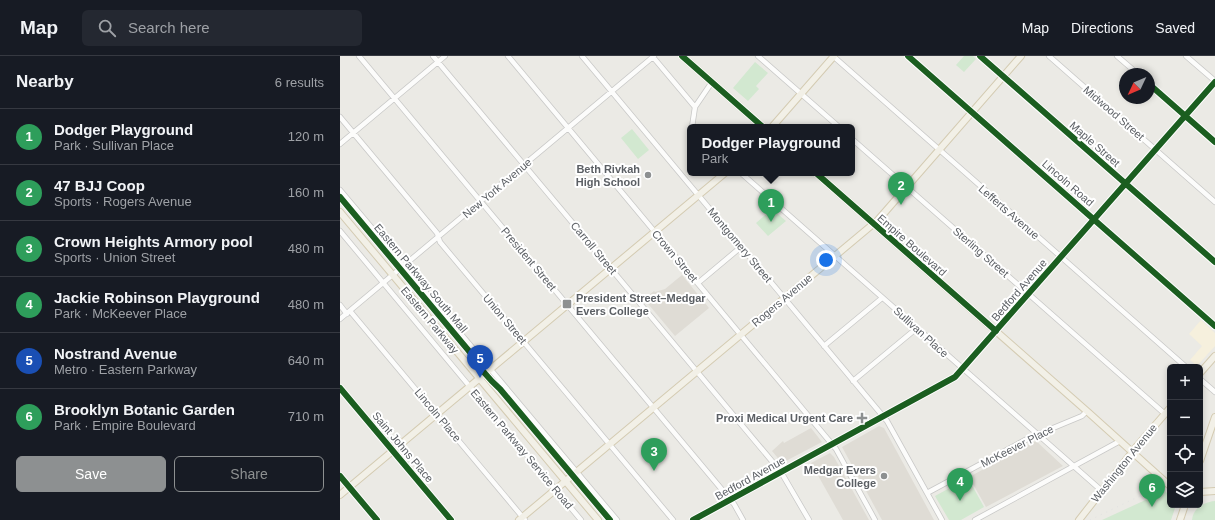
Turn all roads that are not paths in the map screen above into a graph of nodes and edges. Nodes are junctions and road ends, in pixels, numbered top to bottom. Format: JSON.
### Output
{"nodes":[{"id":1,"x":359,"y":56,"type":"edge"},
{"id":2,"x":434,"y":56,"type":"edge"},
{"id":3,"x":445,"y":56,"type":"edge"},
{"id":4,"x":508,"y":56,"type":"edge"},
{"id":5,"x":582,"y":56,"type":"edge"},
{"id":6,"x":653,"y":56,"type":"edge"},
{"id":7,"x":682,"y":56,"type":"edge"},
{"id":8,"x":758,"y":56,"type":"edge"},
{"id":9,"x":834,"y":56,"type":"edge"},
{"id":10,"x":908,"y":56,"type":"edge"},
{"id":11,"x":980,"y":56,"type":"edge"},
{"id":12,"x":1021,"y":56,"type":"edge"},
{"id":13,"x":1049,"y":56,"type":"edge"},
{"id":14,"x":1117,"y":56,"type":"edge"},
{"id":15,"x":1186,"y":56,"type":"edge"},
{"id":16,"x":438,"y":62,"type":"junction"},
{"id":17,"x":1131,"y":68,"type":"edge"},
{"id":18,"x":1003,"y":76,"type":"junction"},
{"id":19,"x":1215,"y":81,"type":"edge"},
{"id":20,"x":712,"y":82,"type":"junction"},
{"id":21,"x":1155,"y":89,"type":"edge"},
{"id":22,"x":612,"y":92,"type":"junction"},
{"id":23,"x":801,"y":94,"type":"junction"},
{"id":24,"x":395,"y":98,"type":"junction"},
{"id":25,"x":695,"y":107,"type":"junction"},
{"id":26,"x":972,"y":112,"type":"junction"},
{"id":27,"x":1185,"y":116,"type":"junction"},
{"id":28,"x":340,"y":117,"type":"edge"},
{"id":29,"x":692,"y":124,"type":"edge"},
{"id":30,"x":761,"y":124,"type":"edge"},
{"id":31,"x":775,"y":124,"type":"edge"},
{"id":32,"x":836,"y":124,"type":"edge"},
{"id":33,"x":568,"y":128,"type":"junction"},
{"id":34,"x":353,"y":133,"type":"junction"},
{"id":35,"x":855,"y":142,"type":"edge"},
{"id":36,"x":1215,"y":142,"type":"edge"},
{"id":37,"x":340,"y":144,"type":"edge"},
{"id":38,"x":939,"y":150,"type":"junction"},
{"id":39,"x":1155,"y":150,"type":"junction"},
{"id":40,"x":525,"y":165,"type":"junction"},
{"id":41,"x":721,"y":176,"type":"edge"},
{"id":42,"x":744,"y":176,"type":"edge"},
{"id":43,"x":819,"y":176,"type":"edge"},
{"id":44,"x":1125,"y":183,"type":"junction"},
{"id":45,"x":907,"y":187,"type":"junction"},
{"id":46,"x":340,"y":190,"type":"edge"},
{"id":47,"x":698,"y":195,"type":"junction"},
{"id":48,"x":481,"y":201,"type":"junction"},
{"id":49,"x":1215,"y":202,"type":"edge"},
{"id":50,"x":340,"y":212,"type":"edge"},
{"id":51,"x":1094,"y":219,"type":"junction"},
{"id":52,"x":874,"y":224,"type":"junction"},
{"id":53,"x":340,"y":232,"type":"edge"},
{"id":54,"x":654,"y":232,"type":"junction"},
{"id":55,"x":438,"y":237,"type":"junction"},
{"id":56,"x":741,"y":247,"type":"junction"},
{"id":57,"x":835,"y":256,"type":"junction"},
{"id":58,"x":1061,"y":257,"type":"junction"},
{"id":59,"x":1215,"y":262,"type":"edge"},
{"id":60,"x":404,"y":266,"type":"junction"},
{"id":61,"x":611,"y":268,"type":"junction"},
{"id":62,"x":393,"y":275,"type":"junction"},
{"id":63,"x":383,"y":283,"type":"junction"},
{"id":64,"x":698,"y":283,"type":"junction"},
{"id":65,"x":1028,"y":294,"type":"junction"},
{"id":66,"x":784,"y":298,"type":"junction"},
{"id":67,"x":882,"y":298,"type":"junction"},
{"id":68,"x":567,"y":304,"type":"junction"},
{"id":69,"x":340,"y":305,"type":"edge"},
{"id":70,"x":348,"y":312,"type":"junction"},
{"id":71,"x":340,"y":319,"type":"edge"},
{"id":72,"x":1215,"y":326,"type":"edge"},
{"id":73,"x":917,"y":328,"type":"junction"},
{"id":74,"x":996,"y":331,"type":"junction"},
{"id":75,"x":741,"y":335,"type":"junction"},
{"id":76,"x":524,"y":341,"type":"junction"},
{"id":77,"x":824,"y":346,"type":"junction"},
{"id":78,"x":1215,"y":356,"type":"edge"},
{"id":79,"x":1183,"y":364,"type":"edge"},
{"id":80,"x":490,"y":369,"type":"junction"},
{"id":81,"x":962,"y":369,"type":"junction"},
{"id":82,"x":1203,"y":370,"type":"edge"},
{"id":83,"x":697,"y":371,"type":"junction"},
{"id":84,"x":479,"y":378,"type":"junction"},
{"id":85,"x":853,"y":381,"type":"junction"},
{"id":86,"x":1203,"y":382,"type":"edge"},
{"id":87,"x":469,"y":386,"type":"junction"},
{"id":88,"x":340,"y":388,"type":"edge"},
{"id":89,"x":1215,"y":392,"type":"edge"},
{"id":90,"x":654,"y":408,"type":"junction"},
{"id":91,"x":1087,"y":411,"type":"junction"},
{"id":92,"x":1167,"y":412,"type":"edge"},
{"id":93,"x":436,"y":414,"type":"junction"},
{"id":94,"x":1165,"y":414,"type":"junction"},
{"id":95,"x":883,"y":416,"type":"junction"},
{"id":96,"x":1215,"y":417,"type":"edge"},
{"id":97,"x":1038,"y":435,"type":"junction"},
{"id":98,"x":1120,"y":441,"type":"junction"},
{"id":99,"x":610,"y":444,"type":"junction"},
{"id":100,"x":832,"y":444,"type":"junction"},
{"id":101,"x":393,"y":450,"type":"junction"},
{"id":102,"x":1203,"y":451,"type":"edge"},
{"id":103,"x":1132,"y":452,"type":"junction"},
{"id":104,"x":1074,"y":466,"type":"junction"},
{"id":105,"x":576,"y":472,"type":"junction"},
{"id":106,"x":781,"y":472,"type":"junction"},
{"id":107,"x":340,"y":476,"type":"edge"},
{"id":108,"x":566,"y":481,"type":"junction"},
{"id":109,"x":1167,"y":483,"type":"edge"},
{"id":110,"x":349,"y":487,"type":"junction"},
{"id":111,"x":556,"y":489,"type":"junction"},
{"id":112,"x":1102,"y":491,"type":"junction"},
{"id":113,"x":1215,"y":491,"type":"edge"},
{"id":114,"x":1203,"y":492,"type":"edge"},
{"id":115,"x":927,"y":493,"type":"junction"},
{"id":116,"x":340,"y":495,"type":"edge"},
{"id":117,"x":730,"y":500,"type":"junction"},
{"id":118,"x":1184,"y":508,"type":"edge"},
{"id":119,"x":1081,"y":518,"type":"edge"},
{"id":120,"x":522,"y":519,"type":"edge"},
{"id":121,"x":377,"y":520,"type":"edge"},
{"id":122,"x":451,"y":520,"type":"edge"},
{"id":123,"x":581,"y":520,"type":"edge"},
{"id":124,"x":598,"y":520,"type":"edge"},
{"id":125,"x":617,"y":520,"type":"edge"},
{"id":126,"x":673,"y":520,"type":"edge"},
{"id":127,"x":693,"y":520,"type":"edge"},
{"id":128,"x":743,"y":520,"type":"edge"},
{"id":129,"x":809,"y":520,"type":"edge"},
{"id":130,"x":875,"y":520,"type":"edge"},
{"id":131,"x":942,"y":520,"type":"edge"},
{"id":132,"x":975,"y":520,"type":"edge"},
{"id":133,"x":1180,"y":520,"type":"edge"}],
"edges":[{"from":1,"to":24,"type":"street","name":"President Street"},
{"from":2,"to":16,"type":"street","name":"Carroll Street"},
{"from":3,"to":16,"type":"street"},
{"from":4,"to":33,"type":"street","name":"Crown Street"},
{"from":5,"to":22,"type":"street","name":"Montgomery Street"},
{"from":6,"to":22,"type":"street","name":"New York Avenue"},
{"from":6,"to":25,"type":"street"},
{"from":7,"to":20,"type":"main road"},
{"from":8,"to":23,"type":"street"},
{"from":9,"to":23,"type":"main road"},
{"from":9,"to":38,"type":"street","name":"Lefferts Avenue"},
{"from":10,"to":26,"type":"street","name":"Lincoln Road"},
{"from":11,"to":18,"type":"street","name":"Maple Street"},
{"from":12,"to":18,"type":"main road","name":"Rogers Avenue"},
{"from":13,"to":39,"type":"street","name":"Midwood Street"},
{"from":14,"to":17,"type":"street"},
{"from":15,"to":19,"type":"street"},
{"from":16,"to":24,"type":"street"},
{"from":16,"to":40,"type":"street","name":"Carroll Street"},
{"from":18,"to":26,"type":"main road","name":"Rogers Avenue"},
{"from":18,"to":44,"type":"street","name":"Maple Street"},
{"from":19,"to":27,"type":"street","name":"Bedford Avenue"},
{"from":20,"to":25,"type":"street"},
{"from":20,"to":30,"type":"main road"},
{"from":21,"to":27,"type":"street"},
{"from":22,"to":33,"type":"street","name":"New York Avenue"},
{"from":22,"to":47,"type":"street","name":"Montgomery Street"},
{"from":23,"to":31,"type":"main road"},
{"from":23,"to":32,"type":"street"},
{"from":24,"to":34,"type":"street"},
{"from":24,"to":48,"type":"street","name":"President Street"},
{"from":25,"to":29,"type":"street"},
{"from":26,"to":38,"type":"main road","name":"Rogers Avenue"},
{"from":26,"to":51,"type":"street","name":"Lincoln Road"},
{"from":27,"to":36,"type":"street"},
{"from":27,"to":39,"type":"street","name":"Bedford Avenue"},
{"from":28,"to":34,"type":"street","name":"Union Street"},
{"from":33,"to":40,"type":"street","name":"New York Avenue"},
{"from":33,"to":54,"type":"street","name":"Crown Street"},
{"from":34,"to":37,"type":"street"},
{"from":34,"to":55,"type":"street","name":"Union Street"},
{"from":35,"to":45,"type":"street","name":"Sterling Street"},
{"from":38,"to":45,"type":"main road","name":"Rogers Avenue"},
{"from":38,"to":58,"type":"street","name":"Lefferts Avenue"},
{"from":39,"to":44,"type":"street","name":"Bedford Avenue"},
{"from":39,"to":49,"type":"street","name":"Midwood Street"},
{"from":40,"to":48,"type":"street","name":"New York Avenue"},
{"from":40,"to":61,"type":"street","name":"Carroll Street"},
{"from":41,"to":47,"type":"main road"},
{"from":42,"to":57,"type":"street","name":"Sullivan Place"},
{"from":43,"to":52,"type":"main road","name":"Empire Boulevard"},
{"from":44,"to":51,"type":"street","name":"Bedford Avenue"},
{"from":44,"to":59,"type":"street","name":"Maple Street"},
{"from":45,"to":52,"type":"main road","name":"Rogers Avenue"},
{"from":45,"to":65,"type":"street","name":"Sterling Street"},
{"from":46,"to":60,"type":"street"},
{"from":47,"to":54,"type":"main road"},
{"from":47,"to":56,"type":"street","name":"Montgomery Street"},
{"from":48,"to":55,"type":"street","name":"New York Avenue"},
{"from":48,"to":68,"type":"street","name":"President Street"},
{"from":50,"to":62,"type":"main road","name":"Eastern Parkway"},
{"from":51,"to":58,"type":"street","name":"Bedford Avenue"},
{"from":51,"to":72,"type":"street","name":"Lincoln Road"},
{"from":52,"to":57,"type":"main road","name":"Rogers Avenue"},
{"from":52,"to":74,"type":"main road","name":"Empire Boulevard"},
{"from":53,"to":63,"type":"street","name":"Eastern Parkway Service Road"},
{"from":54,"to":61,"type":"main road"},
{"from":54,"to":64,"type":"street","name":"Crown Street"},
{"from":55,"to":60,"type":"street","name":"New York Avenue"},
{"from":55,"to":76,"type":"street","name":"Union Street"},
{"from":56,"to":64,"type":"street"},
{"from":56,"to":66,"type":"street","name":"Montgomery Street"},
{"from":57,"to":66,"type":"main road","name":"Rogers Avenue"},
{"from":57,"to":67,"type":"street","name":"Sullivan Place"},
{"from":58,"to":65,"type":"street","name":"Bedford Avenue"},
{"from":58,"to":79,"type":"street","name":"Lefferts Avenue"},
{"from":60,"to":62,"type":"street","name":"New York Avenue"},
{"from":60,"to":80,"type":"street"},
{"from":61,"to":68,"type":"main road"},
{"from":61,"to":83,"type":"street","name":"Carroll Street"},
{"from":62,"to":63,"type":"street","name":"New York Avenue"},
{"from":62,"to":84,"type":"main road","name":"Eastern Parkway"},
{"from":63,"to":70,"type":"street","name":"New York Avenue"},
{"from":63,"to":87,"type":"street","name":"Eastern Parkway Service Road"},
{"from":64,"to":75,"type":"street","name":"Crown Street"},
{"from":65,"to":74,"type":"street","name":"Bedford Avenue"},
{"from":65,"to":94,"type":"street","name":"Sterling Street"},
{"from":66,"to":75,"type":"main road","name":"Rogers Avenue"},
{"from":66,"to":77,"type":"street","name":"Montgomery Street"},
{"from":67,"to":73,"type":"street","name":"Sullivan Place"},
{"from":67,"to":77,"type":"street"},
{"from":68,"to":76,"type":"main road"},
{"from":68,"to":90,"type":"street","name":"President Street"},
{"from":69,"to":70,"type":"street","name":"Lincoln Place"},
{"from":70,"to":71,"type":"street","name":"New York Avenue"},
{"from":70,"to":93,"type":"street","name":"Lincoln Place"},
{"from":73,"to":81,"type":"street","name":"Sullivan Place"},
{"from":73,"to":85,"type":"street"},
{"from":74,"to":81,"type":"street","name":"Bedford Avenue"},
{"from":74,"to":91,"type":"main road","name":"Empire Boulevard"},
{"from":75,"to":83,"type":"main road","name":"Rogers Avenue"},
{"from":75,"to":100,"type":"street","name":"Crown Street"},
{"from":76,"to":80,"type":"main road"},
{"from":76,"to":99,"type":"street","name":"Union Street"},
{"from":77,"to":85,"type":"street","name":"Montgomery Street"},
{"from":78,"to":82,"type":"main road"},
{"from":80,"to":84,"type":"main road"},
{"from":80,"to":105,"type":"street"},
{"from":81,"to":95,"type":"street","name":"Bedford Avenue"},
{"from":81,"to":97,"type":"street","name":"Sullivan Place"},
{"from":83,"to":90,"type":"main road","name":"Rogers Avenue"},
{"from":83,"to":106,"type":"street","name":"Carroll Street"},
{"from":84,"to":87,"type":"main road"},
{"from":84,"to":108,"type":"main road","name":"Eastern Parkway"},
{"from":85,"to":95,"type":"street","name":"Montgomery Street"},
{"from":86,"to":89,"type":"street"},
{"from":87,"to":93,"type":"main road"},
{"from":87,"to":111,"type":"street","name":"Eastern Parkway Service Road"},
{"from":88,"to":101,"type":"street","name":"Saint Johns Place"},
{"from":90,"to":99,"type":"main road","name":"Rogers Avenue"},
{"from":90,"to":117,"type":"street","name":"President Street"},
{"from":91,"to":97,"type":"street","name":"McKeever Place"},
{"from":91,"to":98,"type":"main road","name":"Empire Boulevard"},
{"from":92,"to":94,"type":"main road","name":"Washington Avenue"},
{"from":93,"to":101,"type":"main road"},
{"from":93,"to":120,"type":"street","name":"Lincoln Place"},
{"from":94,"to":103,"type":"main road","name":"Washington Avenue"},
{"from":95,"to":100,"type":"street","name":"Bedford Avenue"},
{"from":95,"to":115,"type":"street","name":"Montgomery Street"},
{"from":96,"to":102,"type":"main road"},
{"from":97,"to":104,"type":"street","name":"Sullivan Place"},
{"from":97,"to":115,"type":"street","name":"McKeever Place"},
{"from":98,"to":103,"type":"main road","name":"Empire Boulevard"},
{"from":98,"to":104,"type":"street"},
{"from":99,"to":105,"type":"main road","name":"Rogers Avenue"},
{"from":99,"to":126,"type":"street","name":"Union Street"},
{"from":100,"to":106,"type":"street","name":"Bedford Avenue"},
{"from":100,"to":130,"type":"street","name":"Crown Street"},
{"from":101,"to":110,"type":"main road"},
{"from":101,"to":122,"type":"street","name":"Saint Johns Place"},
{"from":103,"to":109,"type":"main road","name":"Empire Boulevard"},
{"from":103,"to":112,"type":"main road","name":"Washington Avenue"},
{"from":104,"to":112,"type":"street","name":"Sullivan Place"},
{"from":104,"to":132,"type":"street"},
{"from":105,"to":108,"type":"main road","name":"Rogers Avenue"},
{"from":105,"to":125,"type":"street"},
{"from":106,"to":117,"type":"street","name":"Bedford Avenue"},
{"from":106,"to":129,"type":"street","name":"Carroll Street"},
{"from":107,"to":110,"type":"street"},
{"from":108,"to":111,"type":"main road","name":"Rogers Avenue"},
{"from":108,"to":124,"type":"main road","name":"Eastern Parkway"},
{"from":110,"to":116,"type":"main road"},
{"from":110,"to":121,"type":"street"},
{"from":111,"to":120,"type":"main road","name":"Rogers Avenue"},
{"from":111,"to":123,"type":"street","name":"Eastern Parkway Service Road"},
{"from":112,"to":119,"type":"main road","name":"Washington Avenue"},
{"from":113,"to":114,"type":"main road"},
{"from":115,"to":131,"type":"street","name":"Montgomery Street"},
{"from":117,"to":127,"type":"street","name":"Bedford Avenue"},
{"from":117,"to":128,"type":"street","name":"President Street"},
{"from":118,"to":133,"type":"main road"}]}
